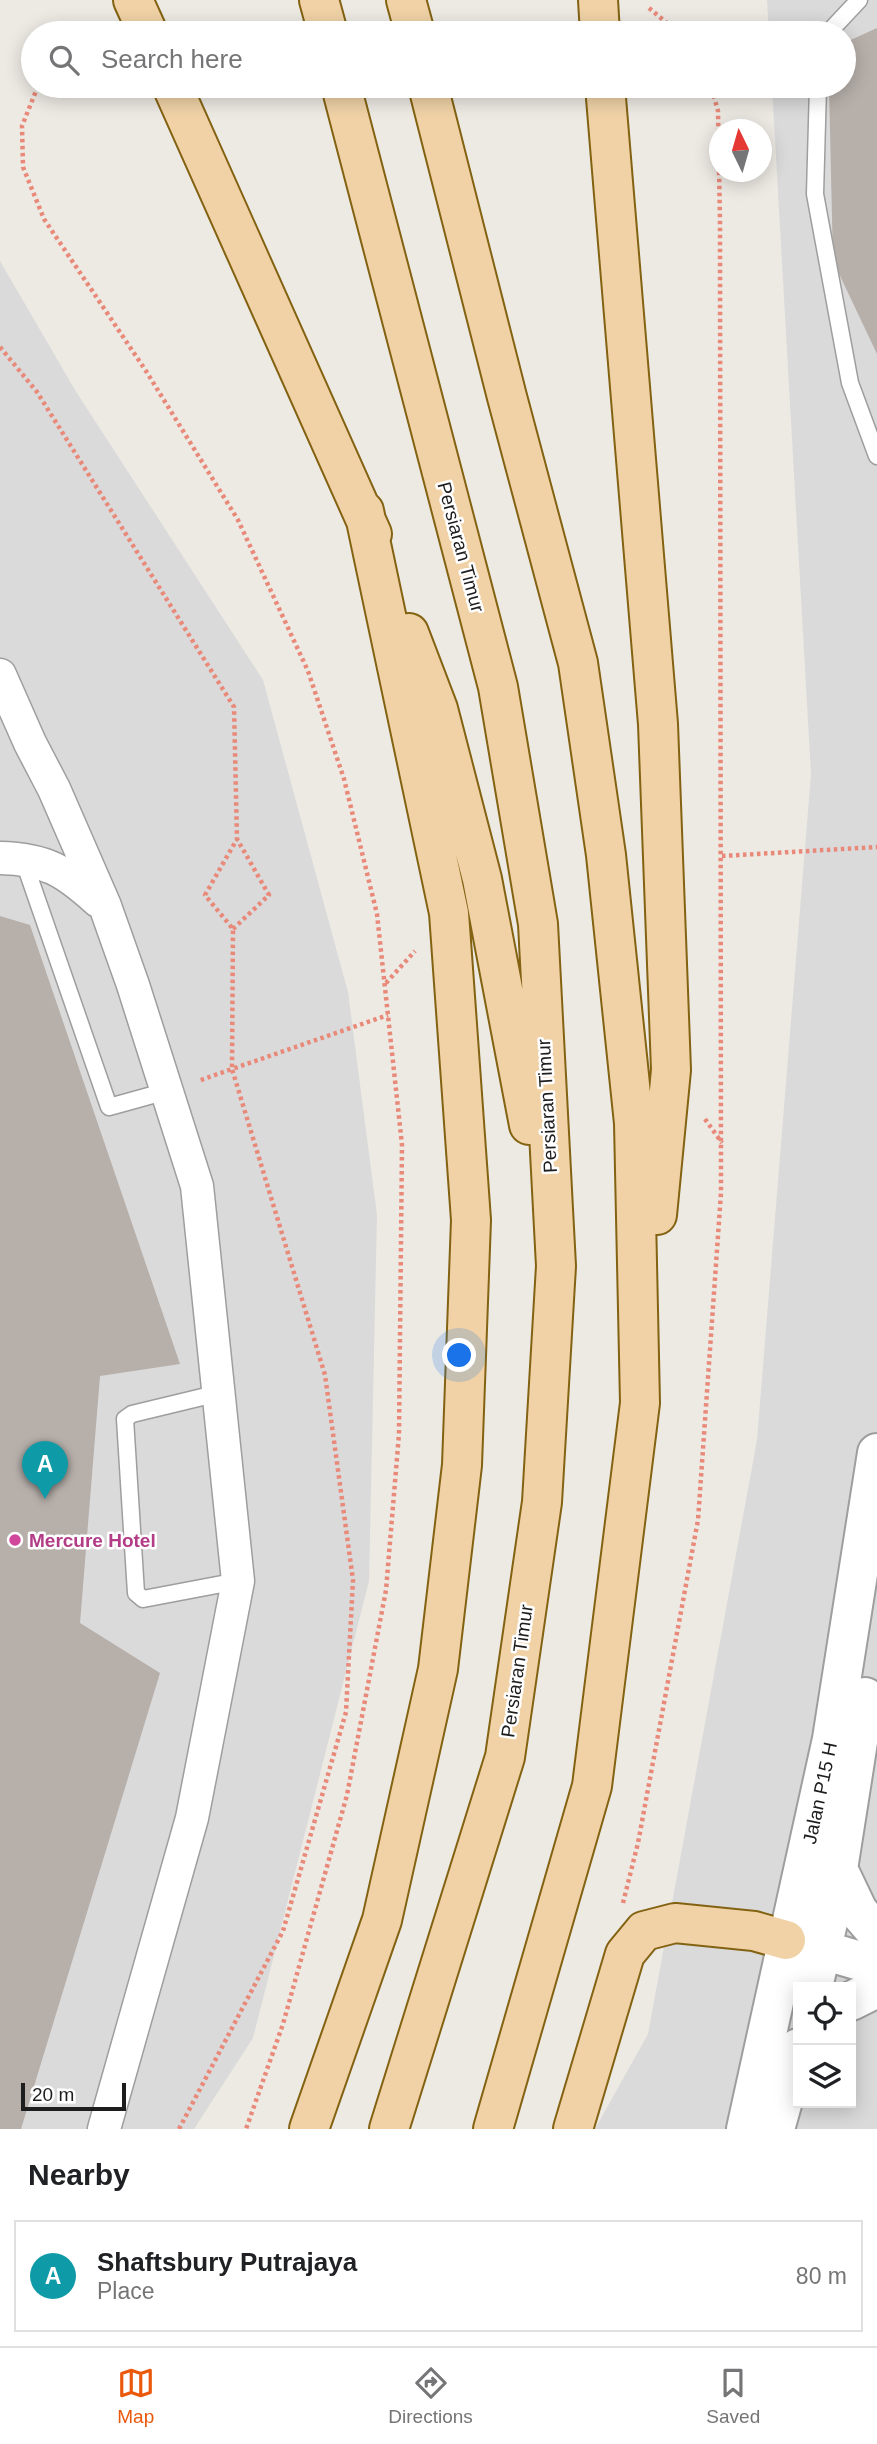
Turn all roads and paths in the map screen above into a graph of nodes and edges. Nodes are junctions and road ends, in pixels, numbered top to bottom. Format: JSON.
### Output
{"nodes":[{"id":1,"x":133,"y":0,"type":"edge"},
{"id":2,"x":319,"y":0,"type":"edge"},
{"id":3,"x":406,"y":0,"type":"edge"},
{"id":4,"x":598,"y":0,"type":"edge"},
{"id":5,"x":859,"y":0,"type":"edge"},
{"id":6,"x":649,"y":8,"type":"dead end"},
{"id":7,"x":143,"y":21,"type":"edge"},
{"id":8,"x":325,"y":21,"type":"edge"},
{"id":9,"x":412,"y":21,"type":"edge"},
{"id":10,"x":599,"y":21,"type":"edge"},
{"id":11,"x":665,"y":21,"type":"edge"},
{"id":12,"x":839,"y":21,"type":"edge"},
{"id":13,"x":33,"y":98,"type":"edge"},
{"id":14,"x":177,"y":98,"type":"edge"},
{"id":15,"x":344,"y":98,"type":"edge"},
{"id":16,"x":431,"y":98,"type":"edge"},
{"id":17,"x":606,"y":98,"type":"edge"},
{"id":18,"x":818,"y":98,"type":"edge"},
{"id":19,"x":0,"y":347,"type":"edge"},
{"id":20,"x":877,"y":456,"type":"edge"},
{"id":21,"x":364,"y":511,"type":"junction"},
{"id":22,"x":0,"y":675,"type":"edge"},
{"id":23,"x":54,"y":789,"type":"junction"},
{"id":24,"x":237,"y":839,"type":"junction"},
{"id":25,"x":877,"y":847,"type":"edge"},
{"id":26,"x":722,"y":856,"type":"dead end"},
{"id":27,"x":19,"y":859,"type":"edge"},
{"id":28,"x":104,"y":906,"type":"junction"},
{"id":29,"x":233,"y":929,"type":"junction"},
{"id":30,"x":388,"y":1015,"type":"junction"},
{"id":31,"x":232,"y":1069,"type":"junction"},
{"id":32,"x":167,"y":1091,"type":"junction"},
{"id":33,"x":556,"y":1266,"type":"junction"},
{"id":34,"x":219,"y":1393,"type":"junction"},
{"id":35,"x":640,"y":1403,"type":"junction"},
{"id":36,"x":877,"y":1453,"type":"edge"},
{"id":37,"x":238,"y":1581,"type":"junction"},
{"id":38,"x":877,"y":1622,"type":"edge"},
{"id":39,"x":838,"y":1869,"type":"junction"},
{"id":40,"x":877,"y":1933,"type":"edge"},
{"id":41,"x":796,"y":1934,"type":"junction"},
{"id":42,"x":877,"y":1951,"type":"edge"},
{"id":43,"x":877,"y":1966,"type":"edge"},
{"id":44,"x":811,"y":1982,"type":"edge"},
{"id":45,"x":877,"y":1989,"type":"edge"},
{"id":46,"x":856,"y":1999,"type":"edge"},
{"id":47,"x":793,"y":2066,"type":"edge"},
{"id":48,"x":104,"y":2129,"type":"edge"},
{"id":49,"x":179,"y":2129,"type":"edge"},
{"id":50,"x":246,"y":2129,"type":"edge"},
{"id":51,"x":310,"y":2129,"type":"edge"},
{"id":52,"x":389,"y":2129,"type":"edge"},
{"id":53,"x":493,"y":2129,"type":"edge"},
{"id":54,"x":573,"y":2129,"type":"edge"},
{"id":55,"x":746,"y":2129,"type":"edge"},
{"id":56,"x":775,"y":2129,"type":"edge"}],
"edges":[{"from":1,"to":7,"type":"main road"},
{"from":2,"to":8,"type":"main road"},
{"from":3,"to":9,"type":"main road"},
{"from":4,"to":10,"type":"main road"},
{"from":5,"to":12,"type":"lane"},
{"from":6,"to":11,"type":"path"},
{"from":13,"to":30,"type":"path"},
{"from":14,"to":21,"type":"main road"},
{"from":15,"to":33,"type":"main road","name":"Persiaran Timur"},
{"from":16,"to":35,"type":"main road"},
{"from":17,"to":35,"type":"main road"},
{"from":18,"to":20,"type":"lane"},
{"from":19,"to":24,"type":"path"},
{"from":21,"to":33,"type":"main road"},
{"from":21,"to":51,"type":"main road"},
{"from":22,"to":23,"type":"street"},
{"from":23,"to":27,"type":"street"},
{"from":23,"to":28,"type":"street"},
{"from":24,"to":29,"type":"path"},
{"from":24,"to":29,"type":"path"},
{"from":25,"to":26,"type":"path"},
{"from":27,"to":28,"type":"street"},
{"from":27,"to":32,"type":"lane"},
{"from":28,"to":32,"type":"street"},
{"from":29,"to":31,"type":"path"},
{"from":30,"to":31,"type":"path"},
{"from":30,"to":50,"type":"path"},
{"from":31,"to":32,"type":"path"},
{"from":31,"to":49,"type":"path"},
{"from":32,"to":34,"type":"street"},
{"from":33,"to":52,"type":"main road","name":"Persiaran Timur"},
{"from":34,"to":37,"type":"street"},
{"from":34,"to":37,"type":"lane"},
{"from":35,"to":53,"type":"main road"},
{"from":36,"to":41,"type":"street","name":"Jalan P15 H"},
{"from":37,"to":48,"type":"street"},
{"from":38,"to":39,"type":"street","name":"Jalan P15 H"},
{"from":39,"to":40,"type":"street"},
{"from":39,"to":41,"type":"street","name":"Jalan P15 H"},
{"from":41,"to":42,"type":"street"},
{"from":41,"to":43,"type":"street"},
{"from":41,"to":44,"type":"street"},
{"from":41,"to":54,"type":"main road"},
{"from":41,"to":55,"type":"street","name":"Jalan P15 H"},
{"from":45,"to":46,"type":"street"},
{"from":47,"to":56,"type":"street"}]}
